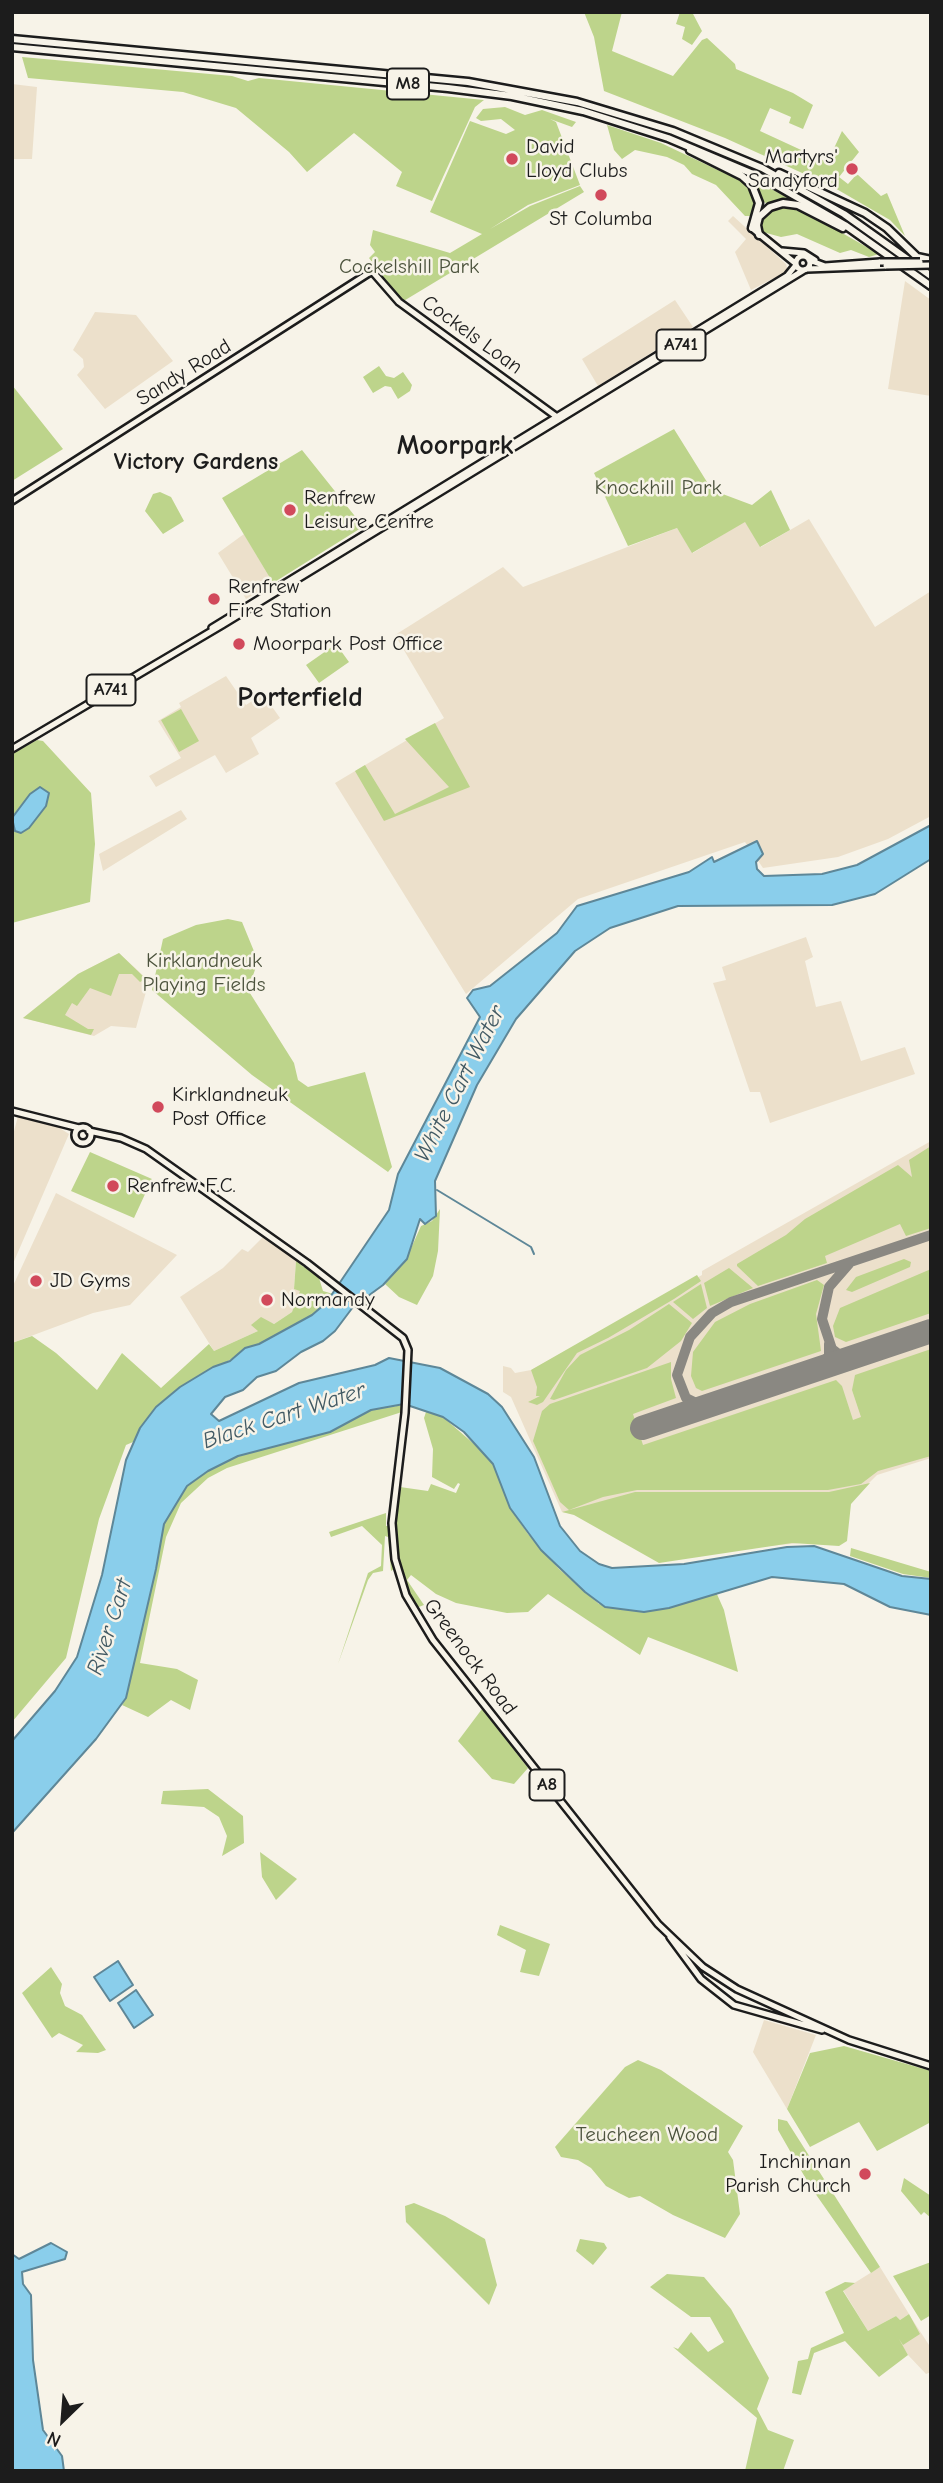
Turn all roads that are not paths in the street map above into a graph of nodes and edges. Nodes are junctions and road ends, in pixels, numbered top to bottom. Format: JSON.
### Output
{"nodes":[{"id":1,"x":12,"y":39,"type":"edge"},
{"id":2,"x":12,"y":47,"type":"edge"},
{"id":3,"x":650,"y":131,"type":"junction"},
{"id":4,"x":706,"y":144,"type":"junction"},
{"id":5,"x":755,"y":217,"type":"junction"},
{"id":6,"x":742,"y":219,"type":"dead end"},
{"id":7,"x":752,"y":228,"type":"joint"},
{"id":8,"x":759,"y":235,"type":"junction"},
{"id":9,"x":771,"y":246,"type":"junction"},
{"id":10,"x":882,"y":249,"type":"junction"},
{"id":11,"x":782,"y":251,"type":"junction"},
{"id":12,"x":800,"y":256,"type":"junction"},
{"id":13,"x":809,"y":260,"type":"junction"},
{"id":14,"x":931,"y":262,"type":"edge"},
{"id":15,"x":796,"y":264,"type":"junction"},
{"id":16,"x":838,"y":265,"type":"junction"},
{"id":17,"x":805,"y":269,"type":"junction"},
{"id":18,"x":372,"y":271,"type":"joint"},
{"id":19,"x":931,"y":276,"type":"edge"},
{"id":20,"x":931,"y":286,"type":"edge"},
{"id":21,"x":557,"y":418,"type":"junction"},
{"id":22,"x":12,"y":501,"type":"edge"},
{"id":23,"x":12,"y":748,"type":"edge"},
{"id":24,"x":12,"y":1111,"type":"edge"},
{"id":25,"x":77,"y":1130,"type":"junction"},
{"id":26,"x":89,"y":1134,"type":"junction"},
{"id":27,"x":669,"y":1935,"type":"junction"},
{"id":28,"x":775,"y":2006,"type":"junction"},
{"id":29,"x":772,"y":2018,"type":"junction"},
{"id":30,"x":825,"y":2029,"type":"junction"},
{"id":31,"x":931,"y":2066,"type":"edge"}],
"edges":[{"from":1,"to":4,"type":"highway","number":"M8"},
{"from":2,"to":3,"type":"highway","number":"M8"},
{"from":3,"to":5,"type":"highway"},
{"from":3,"to":10,"type":"highway","number":"M8"},
{"from":4,"to":14,"type":"highway"},
{"from":4,"to":19,"type":"highway","number":"M8"},
{"from":5,"to":6,"type":"highway"},
{"from":5,"to":7,"type":"highway"},
{"from":7,"to":8,"type":"main road"},
{"from":8,"to":9,"type":"main road"},
{"from":8,"to":10,"type":"highway"},
{"from":9,"to":11,"type":"main road"},
{"from":9,"to":15,"type":"main road"},
{"from":10,"to":20,"type":"highway","number":"M8"},
{"from":11,"to":12,"type":"main road"},
{"from":11,"to":16,"type":"main road"},
{"from":12,"to":13,"type":"main road"},
{"from":12,"to":15,"type":"main road"},
{"from":13,"to":16,"type":"main road"},
{"from":13,"to":17,"type":"main road"},
{"from":14,"to":16,"type":"main road","bridge":true},
{"from":14,"to":17,"type":"main road","bridge":true},
{"from":15,"to":17,"type":"main road"},
{"from":15,"to":21,"type":"main road","number":"A741"},
{"from":17,"to":21,"type":"main road","number":"A741"},
{"from":18,"to":21,"type":"main road","name":"Cockels Loan"},
{"from":18,"to":22,"type":"main road","name":"Sandy Road"},
{"from":21,"to":23,"type":"main road","number":"A741"},
{"from":24,"to":25,"type":"main road"},
{"from":25,"to":26,"type":"main road"},
{"from":25,"to":26,"type":"main road"},
{"from":26,"to":27,"type":"main road","name":"Greenock Road","number":"A8"},
{"from":27,"to":28,"type":"main road","name":"Greenock Road","number":"A8"},
{"from":27,"to":29,"type":"main road","name":"Greenock Road","number":"A8"},
{"from":28,"to":29,"type":"main road"},
{"from":28,"to":30,"type":"main road","name":"Greenock Road","number":"A8"},
{"from":29,"to":30,"type":"main road","name":"Greenock Road","number":"A8"},
{"from":30,"to":31,"type":"main road","name":"Greenock Road","number":"A8"}]}
